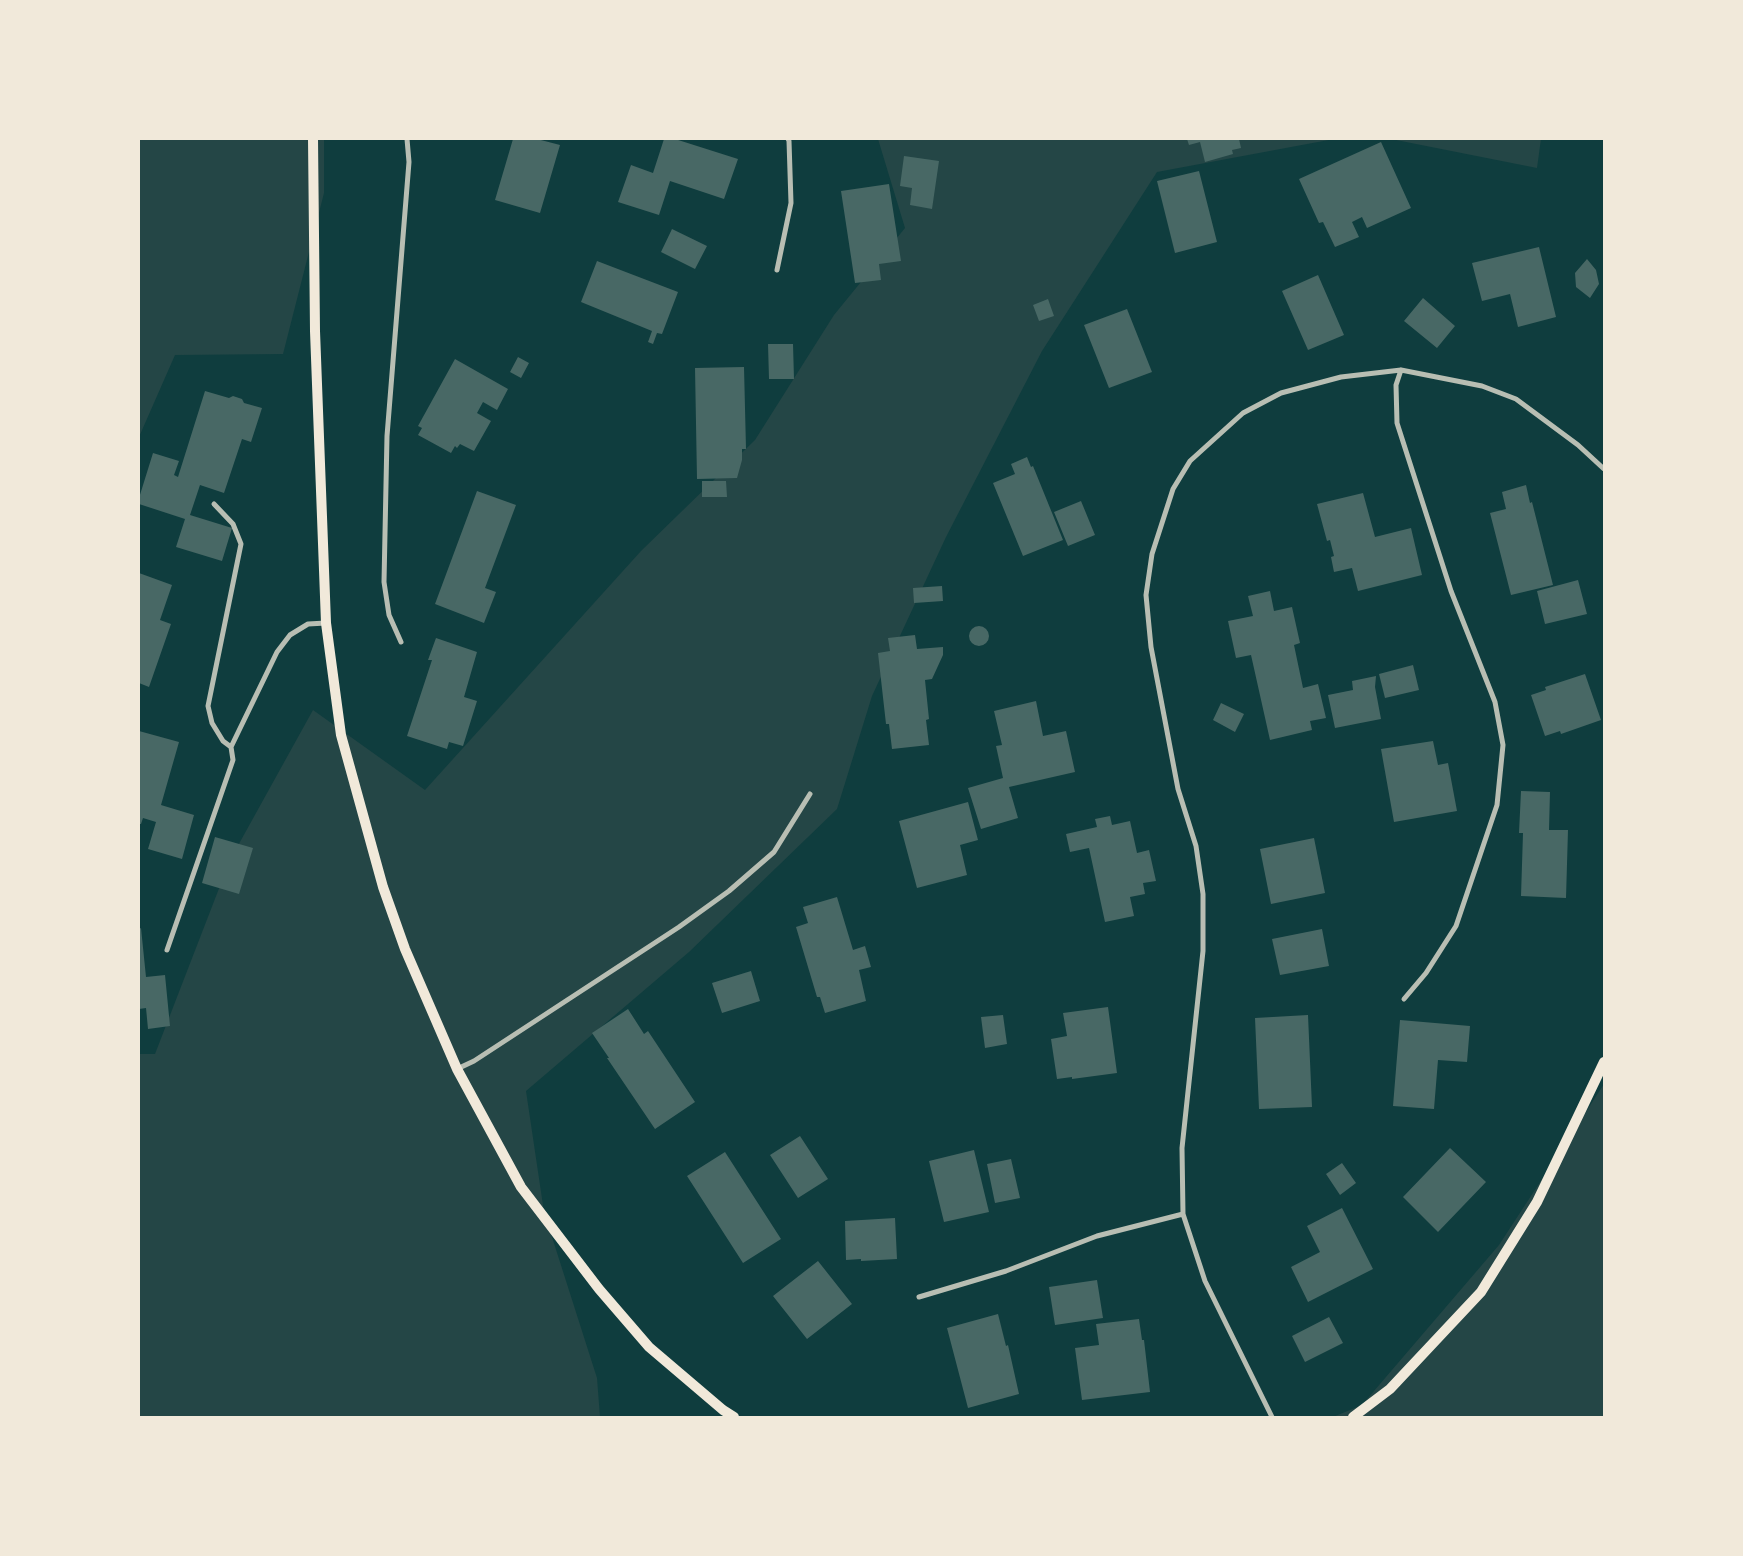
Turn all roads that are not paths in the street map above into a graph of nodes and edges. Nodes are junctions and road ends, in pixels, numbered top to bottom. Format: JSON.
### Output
{"nodes":[{"id":1,"x":313,"y":139,"type":"edge"},
{"id":2,"x":407,"y":139,"type":"edge"},
{"id":3,"x":788,"y":139,"type":"edge"},
{"id":4,"x":776,"y":270,"type":"dead end"},
{"id":5,"x":1401,"y":370,"type":"junction"},
{"id":6,"x":1604,"y":469,"type":"edge"},
{"id":7,"x":214,"y":504,"type":"dead end"},
{"id":8,"x":326,"y":623,"type":"junction"},
{"id":9,"x":401,"y":642,"type":"dead end"},
{"id":10,"x":231,"y":747,"type":"junction"},
{"id":11,"x":810,"y":794,"type":"dead end"},
{"id":12,"x":167,"y":950,"type":"dead end"},
{"id":13,"x":1404,"y":999,"type":"dead end"},
{"id":14,"x":1604,"y":1062,"type":"edge"},
{"id":15,"x":458,"y":1069,"type":"junction"},
{"id":16,"x":1183,"y":1214,"type":"junction"},
{"id":17,"x":919,"y":1297,"type":"dead end"},
{"id":18,"x":734,"y":1417,"type":"edge"},
{"id":19,"x":1272,"y":1417,"type":"edge"},
{"id":20,"x":1353,"y":1417,"type":"edge"}],
"edges":[{"from":1,"to":8,"type":"main road"},
{"from":2,"to":9,"type":"street"},
{"from":3,"to":4,"type":"street"},
{"from":5,"to":6,"type":"street"},
{"from":5,"to":13,"type":"street"},
{"from":5,"to":16,"type":"street"},
{"from":7,"to":10,"type":"street"},
{"from":8,"to":10,"type":"street"},
{"from":8,"to":15,"type":"main road"},
{"from":10,"to":12,"type":"street"},
{"from":11,"to":15,"type":"street"},
{"from":14,"to":20,"type":"main road"},
{"from":15,"to":18,"type":"main road"},
{"from":16,"to":17,"type":"street"},
{"from":16,"to":19,"type":"street"}]}
